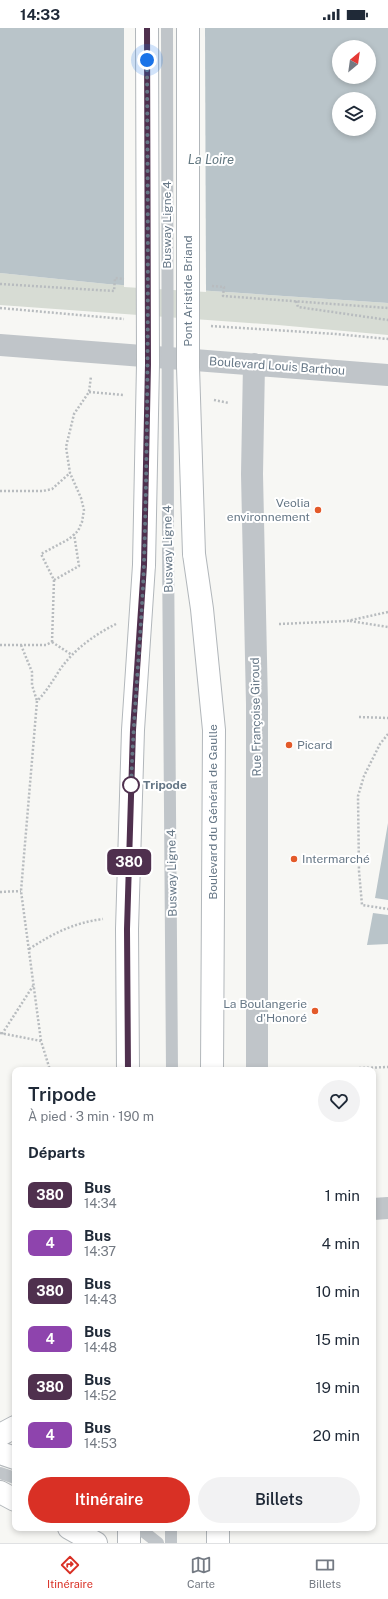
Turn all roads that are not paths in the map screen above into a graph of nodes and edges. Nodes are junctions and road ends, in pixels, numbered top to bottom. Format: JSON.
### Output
{"nodes":[{"id":1,"x":146,"y":28,"type":"edge"},
{"id":2,"x":166,"y":28,"type":"edge"},
{"id":3,"x":188,"y":28,"type":"edge"},
{"id":4,"x":0,"y":345,"type":"edge"},
{"id":5,"x":254,"y":364,"type":"junction"},
{"id":6,"x":388,"y":375,"type":"edge"},
{"id":7,"x":194,"y":554,"type":"joint"},
{"id":8,"x":128,"y":1067,"type":"edge"},
{"id":9,"x":172,"y":1067,"type":"edge"},
{"id":10,"x":212,"y":1067,"type":"edge"},
{"id":11,"x":258,"y":1067,"type":"edge"},
{"id":12,"x":388,"y":1208,"type":"edge"},
{"id":13,"x":376,"y":1209,"type":"edge"},
{"id":14,"x":12,"y":1429,"type":"edge"},
{"id":15,"x":0,"y":1435,"type":"edge"},
{"id":16,"x":0,"y":1453,"type":"edge"},
{"id":17,"x":12,"y":1457,"type":"edge"},
{"id":18,"x":0,"y":1473,"type":"edge"},
{"id":19,"x":12,"y":1477,"type":"edge"},
{"id":20,"x":0,"y":1492,"type":"edge"},
{"id":21,"x":12,"y":1498,"type":"edge"},
{"id":22,"x":74,"y":1531,"type":"edge"},
{"id":23,"x":129,"y":1531,"type":"edge"},
{"id":24,"x":143,"y":1531,"type":"edge"},
{"id":25,"x":171,"y":1531,"type":"edge"},
{"id":26,"x":218,"y":1531,"type":"edge"},
{"id":27,"x":96,"y":1543,"type":"edge"},
{"id":28,"x":129,"y":1543,"type":"edge"},
{"id":29,"x":158,"y":1543,"type":"edge"},
{"id":30,"x":171,"y":1543,"type":"edge"},
{"id":31,"x":218,"y":1543,"type":"edge"}],
"edges":[{"from":1,"to":8,"type":"main road","bridge":true},
{"from":2,"to":9,"type":"lane","name":"Busway Ligne 4","bridge":true},
{"from":3,"to":7,"type":"main road","name":"Pont Aristide Briand","bridge":true},
{"from":4,"to":5,"type":"street","name":"Boulevard Louis Barthou"},
{"from":5,"to":6,"type":"street","name":"Boulevard Louis Barthou"},
{"from":5,"to":11,"type":"street","name":"Rue Françoise Giroud"},
{"from":7,"to":10,"type":"main road","name":"Boulevard du Général de Gaulle"},
{"from":12,"to":13,"type":"street"},
{"from":14,"to":15,"type":"main road"},
{"from":16,"to":17,"type":"main road"},
{"from":18,"to":19,"type":"lane"},
{"from":20,"to":21,"type":"main road"},
{"from":22,"to":27,"type":"main road"},
{"from":23,"to":28,"type":"main road"},
{"from":24,"to":29,"type":"lane"},
{"from":25,"to":30,"type":"lane"},
{"from":26,"to":31,"type":"main road"}]}
